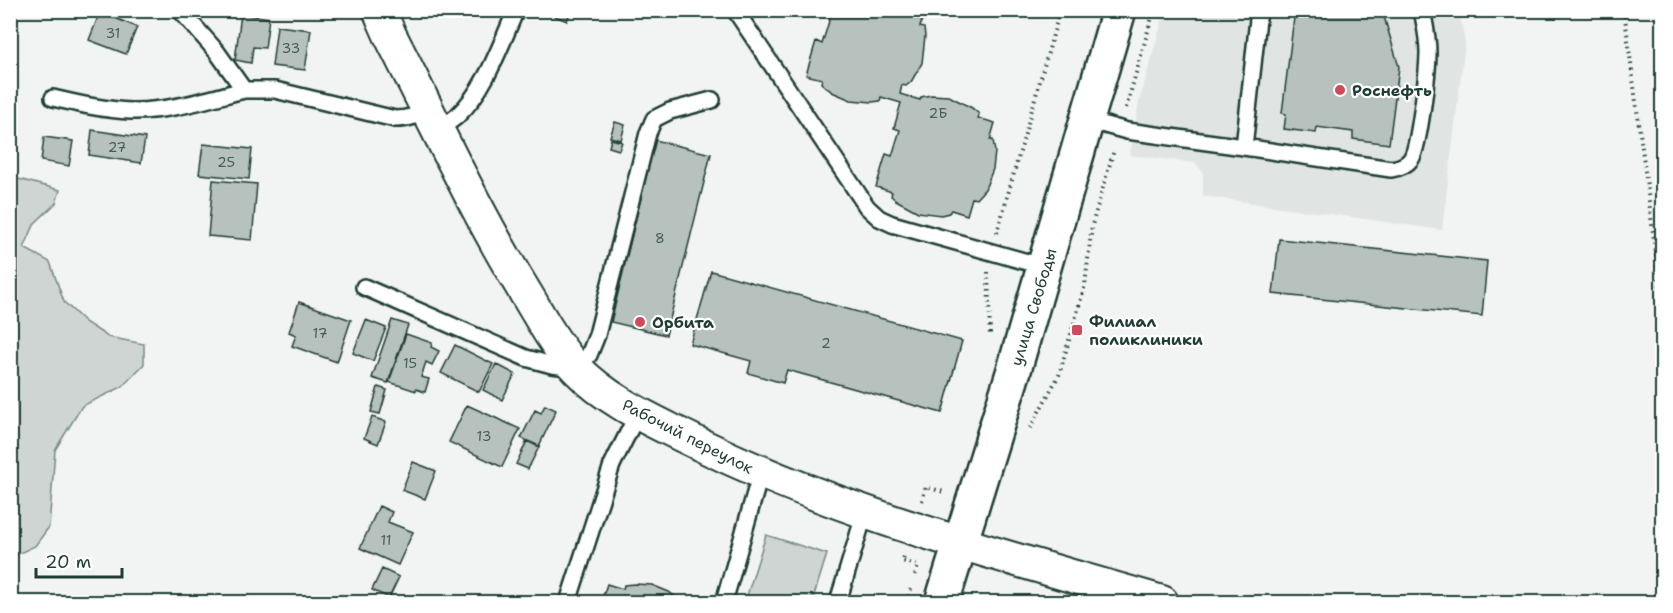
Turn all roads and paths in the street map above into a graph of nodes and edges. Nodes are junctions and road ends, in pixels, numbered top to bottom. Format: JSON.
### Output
{"nodes":[{"id":1,"x":180,"y":10,"type":"edge"},
{"id":2,"x":379,"y":10,"type":"edge"},
{"id":3,"x":516,"y":10,"type":"edge"},
{"id":4,"x":735,"y":10,"type":"edge"},
{"id":5,"x":1060,"y":10,"type":"edge"},
{"id":6,"x":1119,"y":10,"type":"edge"},
{"id":7,"x":1154,"y":10,"type":"edge"},
{"id":8,"x":1259,"y":10,"type":"edge"},
{"id":9,"x":1422,"y":10,"type":"edge"},
{"id":10,"x":1624,"y":10,"type":"edge"},
{"id":11,"x":244,"y":90,"type":"junction"},
{"id":12,"x":53,"y":98,"type":"dead end"},
{"id":13,"x":712,"y":100,"type":"dead end"},
{"id":14,"x":433,"y":119,"type":"junction"},
{"id":15,"x":1087,"y":120,"type":"junction"},
{"id":16,"x":1120,"y":129,"type":"junction"},
{"id":17,"x":1244,"y":147,"type":"junction"},
{"id":18,"x":992,"y":252,"type":"junction"},
{"id":19,"x":1045,"y":267,"type":"junction"},
{"id":20,"x":364,"y":286,"type":"dead end"},
{"id":21,"x":1662,"y":301,"type":"edge"},
{"id":22,"x":990,"y":340,"type":"dead end"},
{"id":23,"x":576,"y":368,"type":"junction"},
{"id":24,"x":638,"y":413,"type":"junction"},
{"id":25,"x":1029,"y":431,"type":"dead end"},
{"id":26,"x":761,"y":472,"type":"junction"},
{"id":27,"x":947,"y":482,"type":"dead end"},
{"id":28,"x":865,"y":512,"type":"junction"},
{"id":29,"x":913,"y":529,"type":"junction"},
{"id":30,"x":961,"y":543,"type":"junction"},
{"id":31,"x":568,"y":603,"type":"edge"},
{"id":32,"x":723,"y":603,"type":"edge"},
{"id":33,"x":838,"y":603,"type":"edge"},
{"id":34,"x":907,"y":603,"type":"edge"},
{"id":35,"x":942,"y":603,"type":"edge"},
{"id":36,"x":1162,"y":603,"type":"edge"}],
"edges":[{"from":1,"to":11,"type":"lane"},
{"from":2,"to":14,"type":"street","name":"Рабочий переулок"},
{"from":3,"to":14,"type":"lane"},
{"from":4,"to":18,"type":"lane"},
{"from":5,"to":18,"type":"path"},
{"from":6,"to":15,"type":"main road","name":"улица Свободы"},
{"from":7,"to":16,"type":"path"},
{"from":8,"to":17,"type":"lane"},
{"from":9,"to":17,"type":"lane"},
{"from":10,"to":21,"type":"path"},
{"from":11,"to":12,"type":"lane"},
{"from":11,"to":14,"type":"lane"},
{"from":13,"to":23,"type":"lane"},
{"from":14,"to":23,"type":"street","name":"Рабочий переулок"},
{"from":15,"to":16,"type":"lane"},
{"from":15,"to":19,"type":"main road","name":"улица Свободы"},
{"from":16,"to":17,"type":"lane"},
{"from":16,"to":25,"type":"path"},
{"from":18,"to":19,"type":"lane"},
{"from":18,"to":22,"type":"path"},
{"from":19,"to":30,"type":"main road","name":"улица Свободы"},
{"from":20,"to":23,"type":"lane"},
{"from":23,"to":24,"type":"street","name":"Рабочий переулок"},
{"from":24,"to":26,"type":"street","name":"Рабочий переулок"},
{"from":24,"to":31,"type":"lane"},
{"from":26,"to":28,"type":"street","name":"Рабочий переулок"},
{"from":26,"to":32,"type":"lane"},
{"from":27,"to":29,"type":"path"},
{"from":28,"to":29,"type":"street","name":"Рабочий переулок"},
{"from":28,"to":33,"type":"lane"},
{"from":29,"to":30,"type":"street","name":"Рабочий переулок"},
{"from":29,"to":34,"type":"path"},
{"from":30,"to":35,"type":"main road","name":"улица Свободы"},
{"from":30,"to":36,"type":"street","name":"Рабочий переулок"}]}
